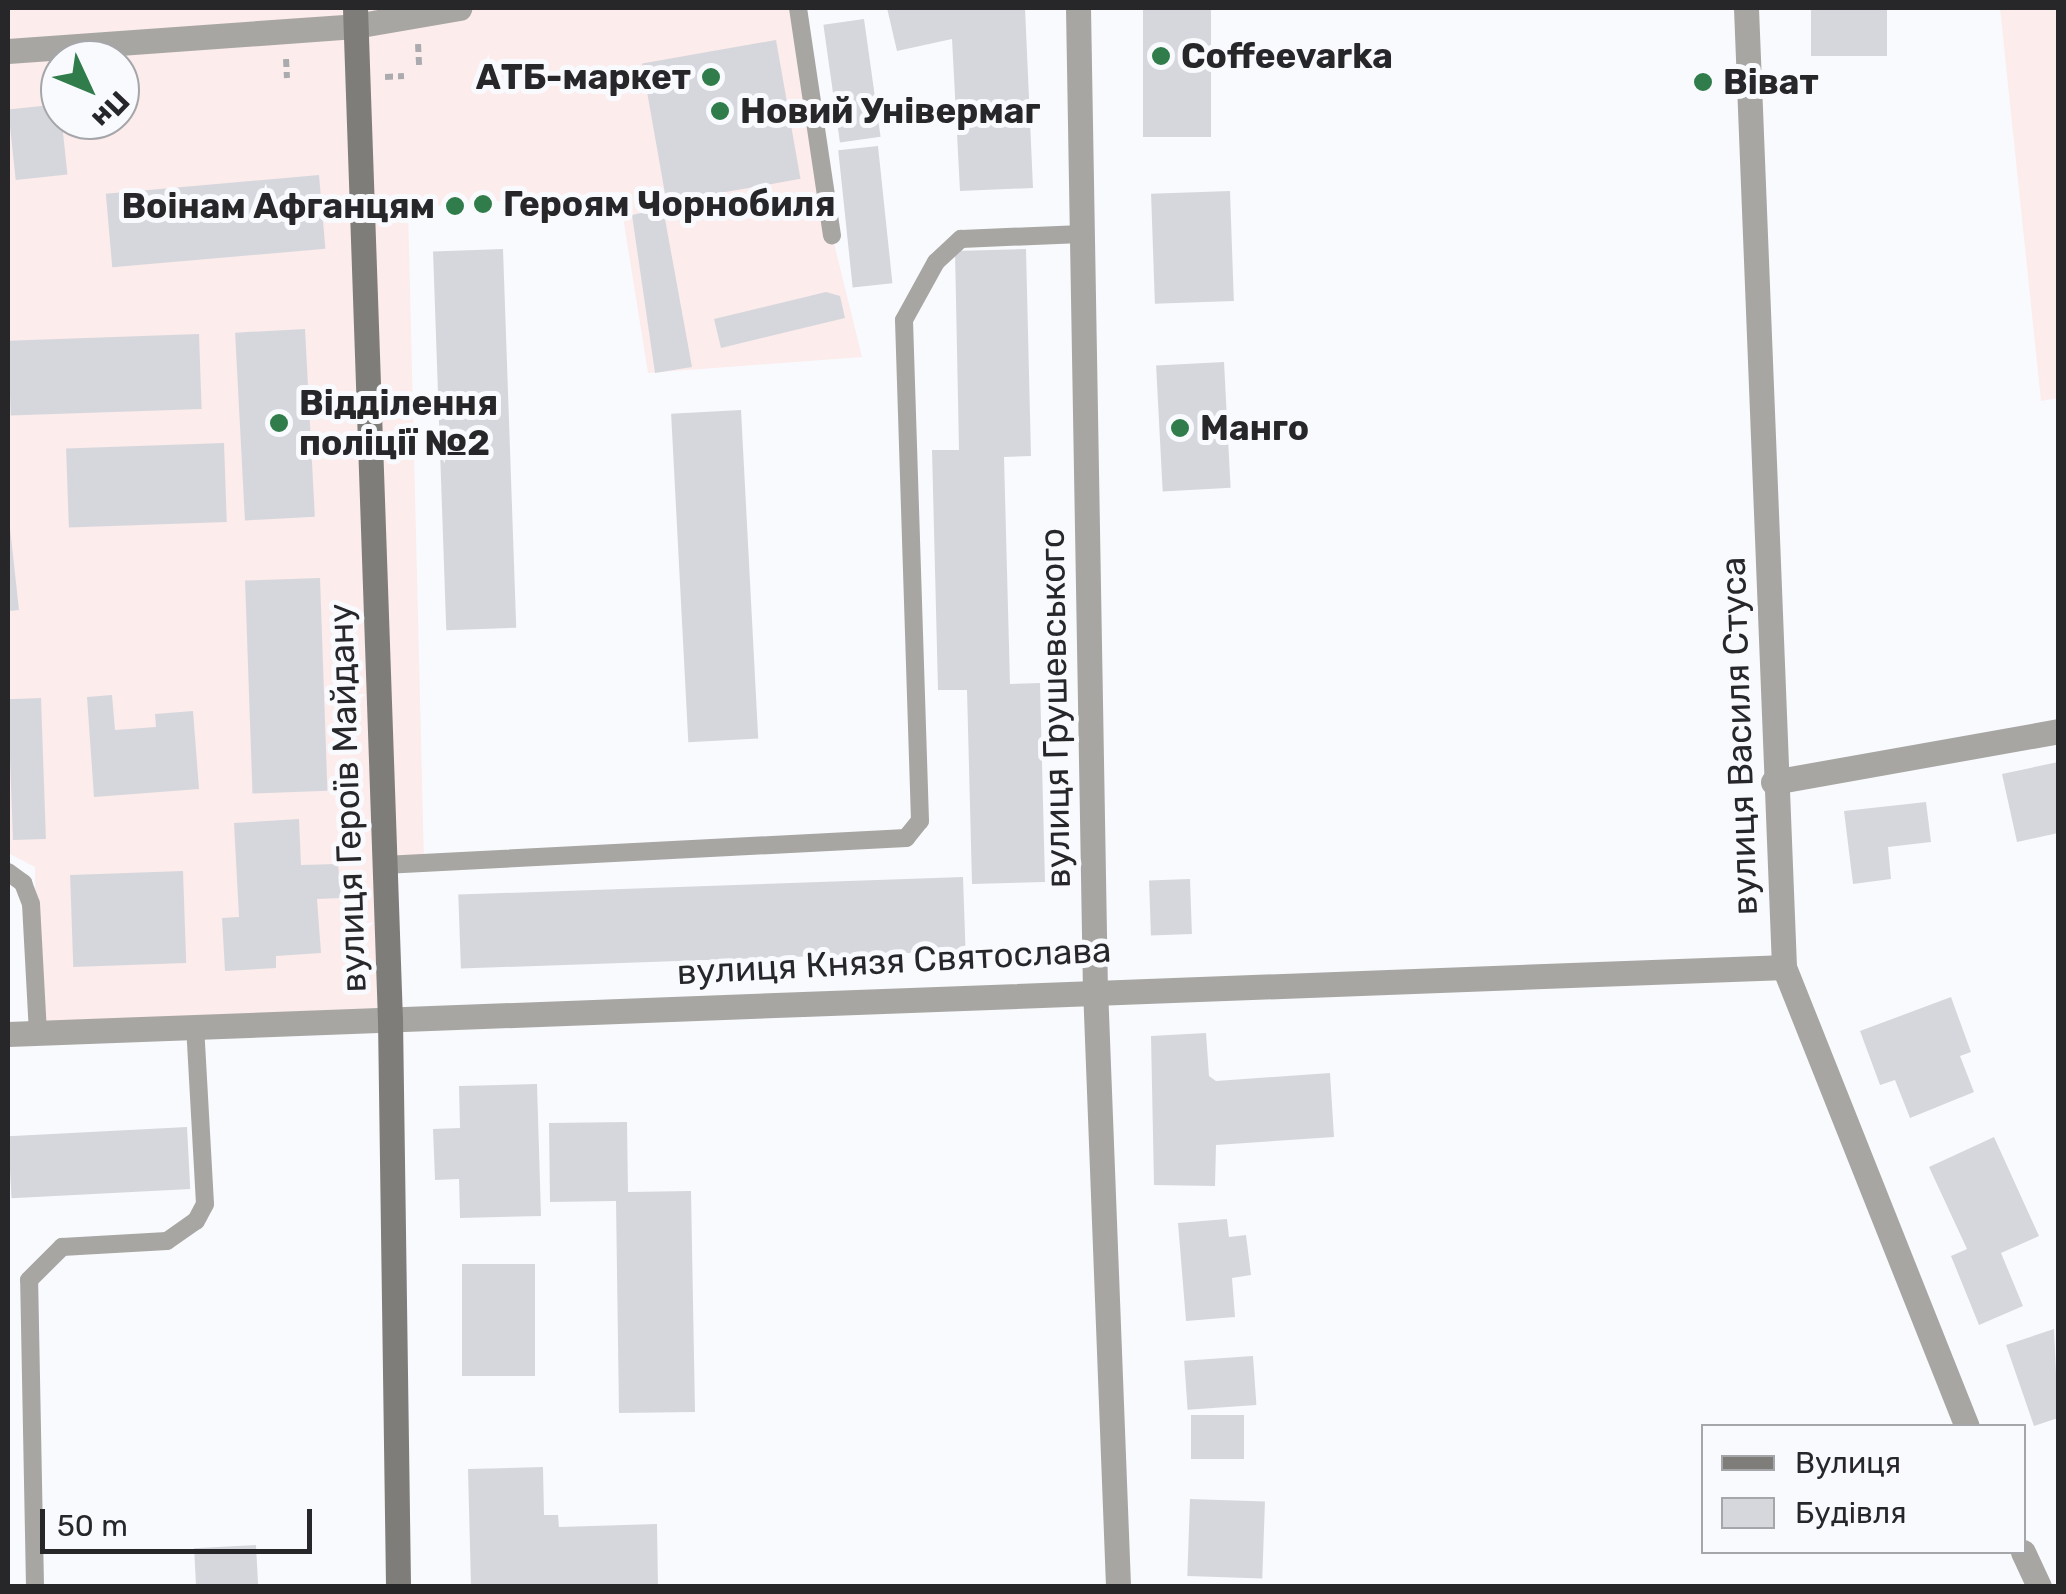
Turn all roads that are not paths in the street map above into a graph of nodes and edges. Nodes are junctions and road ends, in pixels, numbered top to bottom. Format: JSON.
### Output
{"nodes":[{"id":1,"x":459,"y":8,"type":"edge"},
{"id":2,"x":798,"y":8,"type":"edge"},
{"id":3,"x":1078,"y":8,"type":"edge"},
{"id":4,"x":1746,"y":8,"type":"edge"},
{"id":5,"x":355,"y":16,"type":"edge"},
{"id":6,"x":8,"y":51,"type":"edge"},
{"id":7,"x":1082,"y":234,"type":"junction"},
{"id":8,"x":832,"y":235,"type":"dead end"},
{"id":9,"x":2058,"y":731,"type":"edge"},
{"id":10,"x":1773,"y":782,"type":"junction"},
{"id":11,"x":384,"y":865,"type":"junction"},
{"id":12,"x":8,"y":872,"type":"edge"},
{"id":13,"x":1784,"y":967,"type":"junction"},
{"id":14,"x":1096,"y":987,"type":"junction"},
{"id":15,"x":390,"y":1019,"type":"junction"},
{"id":16,"x":195,"y":1026,"type":"junction"},
{"id":17,"x":38,"y":1032,"type":"junction"},
{"id":18,"x":8,"y":1034,"type":"edge"},
{"id":19,"x":1966,"y":1424,"type":"edge"},
{"id":20,"x":2024,"y":1554,"type":"edge"},
{"id":21,"x":35,"y":1586,"type":"edge"},
{"id":22,"x":398,"y":1586,"type":"edge"},
{"id":23,"x":1118,"y":1586,"type":"edge"},
{"id":24,"x":2039,"y":1586,"type":"edge"}],
"edges":[{"from":1,"to":5,"type":"street"},
{"from":2,"to":8,"type":"lane"},
{"from":3,"to":7,"type":"street","name":"вулиця Грушевського"},
{"from":4,"to":10,"type":"street","name":"вулиця Василя Стуса"},
{"from":5,"to":6,"type":"street"},
{"from":5,"to":11,"type":"street","name":"вулиця Героїв Майдану"},
{"from":7,"to":11,"type":"lane"},
{"from":7,"to":14,"type":"street","name":"вулиця Грушевського"},
{"from":9,"to":10,"type":"street"},
{"from":10,"to":13,"type":"street","name":"вулиця Василя Стуса"},
{"from":11,"to":15,"type":"street","name":"вулиця Героїв Майдану"},
{"from":12,"to":17,"type":"lane"},
{"from":13,"to":14,"type":"street","name":"вулиця Князя Святослава"},
{"from":13,"to":19,"type":"street","name":"вулиця Василя Стуса"},
{"from":14,"to":15,"type":"street","name":"вулиця Князя Святослава"},
{"from":14,"to":23,"type":"street","name":"вулиця Грушевського"},
{"from":15,"to":16,"type":"street","name":"вулиця Князя Святослава"},
{"from":15,"to":22,"type":"street","name":"вулиця Героїв Майдану"},
{"from":16,"to":17,"type":"street","name":"вулиця Князя Святослава"},
{"from":16,"to":21,"type":"lane"},
{"from":17,"to":18,"type":"street","name":"вулиця Князя Святослава"},
{"from":20,"to":24,"type":"street"}]}
